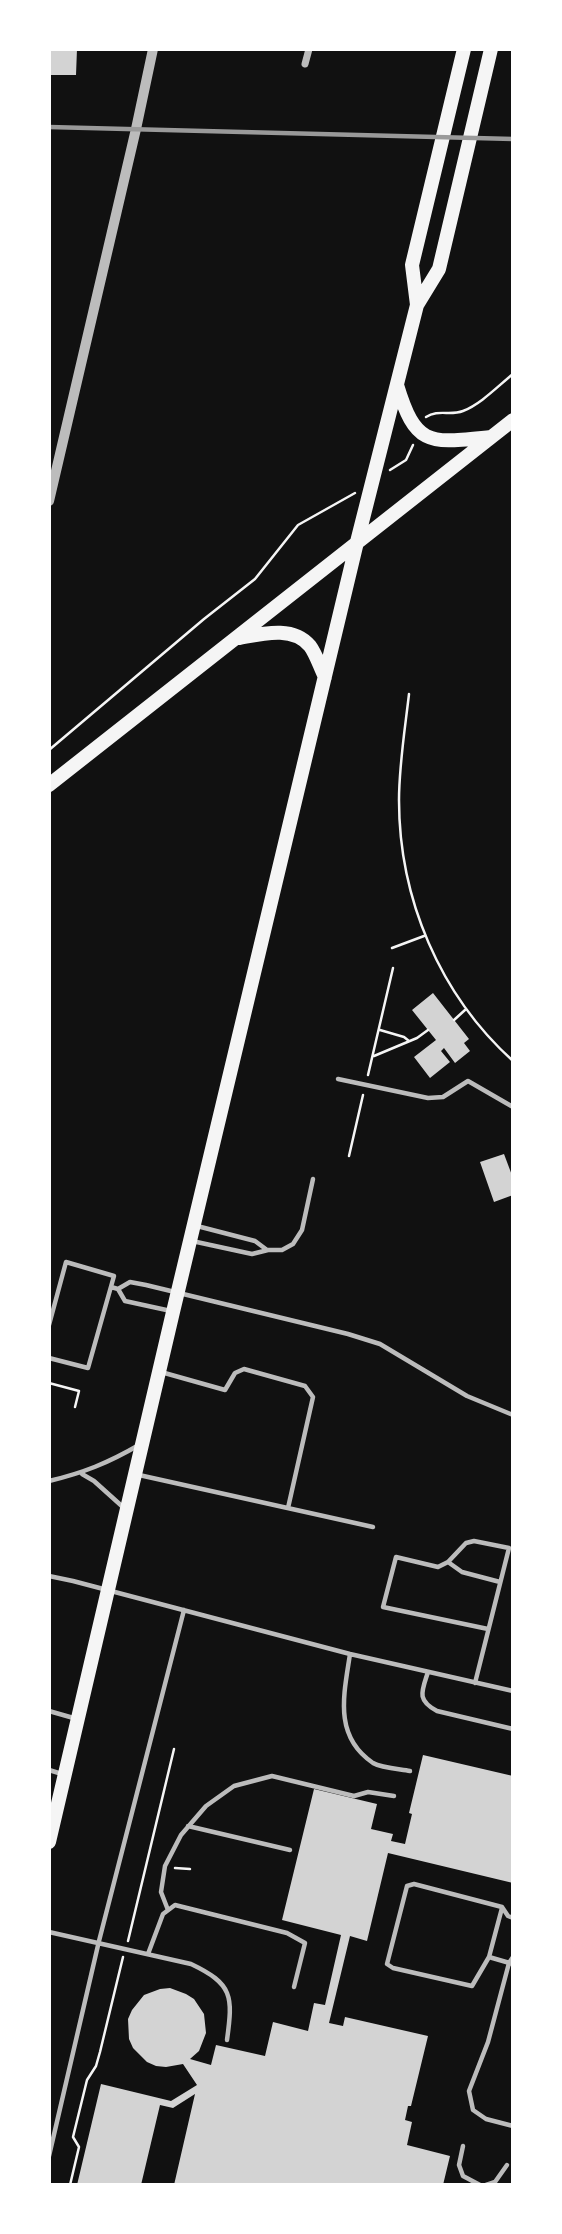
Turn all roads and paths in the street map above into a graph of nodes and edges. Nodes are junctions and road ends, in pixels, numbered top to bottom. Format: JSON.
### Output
{"nodes":[{"id":1,"x":153,"y":49,"type":"edge"},
{"id":2,"x":309,"y":49,"type":"edge"},
{"id":3,"x":464,"y":49,"type":"edge"},
{"id":4,"x":491,"y":49,"type":"edge"},
{"id":5,"x":305,"y":64,"type":"dead end"},
{"id":6,"x":417,"y":305,"type":"junction"},
{"id":7,"x":513,"y":374,"type":"edge"},
{"id":8,"x":397,"y":385,"type":"junction"},
{"id":9,"x":426,"y":416,"type":"dead end"},
{"id":10,"x":513,"y":421,"type":"edge"},
{"id":11,"x":492,"y":436,"type":"junction"},
{"id":12,"x":414,"y":442,"type":"dead end"},
{"id":13,"x":402,"y":463,"type":"dead end"},
{"id":14,"x":49,"y":501,"type":"edge"},
{"id":15,"x":336,"y":505,"type":"dead end"},
{"id":16,"x":357,"y":542,"type":"junction"},
{"id":17,"x":234,"y":639,"type":"junction"},
{"id":18,"x":325,"y":677,"type":"junction"},
{"id":19,"x":409,"y":694,"type":"dead end"},
{"id":20,"x":49,"y":750,"type":"edge"},
{"id":21,"x":49,"y":785,"type":"edge"},
{"id":22,"x":425,"y":936,"type":"junction"},
{"id":23,"x":392,"y":947,"type":"dead end"},
{"id":24,"x":393,"y":968,"type":"dead end"},
{"id":25,"x":466,"y":1010,"type":"junction"},
{"id":26,"x":454,"y":1020,"type":"dead end"},
{"id":27,"x":379,"y":1030,"type":"junction"},
{"id":28,"x":428,"y":1030,"type":"dead end"},
{"id":29,"x":409,"y":1041,"type":"junction"},
{"id":30,"x":372,"y":1056,"type":"junction"},
{"id":31,"x":513,"y":1061,"type":"edge"},
{"id":32,"x":338,"y":1079,"type":"dead end"},
{"id":33,"x":366,"y":1085,"type":"junction"},
{"id":34,"x":513,"y":1107,"type":"edge"},
{"id":35,"x":349,"y":1156,"type":"dead end"},
{"id":36,"x":313,"y":1178,"type":"dead end"},
{"id":37,"x":194,"y":1226,"type":"junction"},
{"id":38,"x":190,"y":1240,"type":"junction"},
{"id":39,"x":268,"y":1250,"type":"junction"},
{"id":40,"x":111,"y":1287,"type":"junction"},
{"id":41,"x":118,"y":1289,"type":"junction"},
{"id":42,"x":178,"y":1292,"type":"junction"},
{"id":43,"x":173,"y":1312,"type":"junction"},
{"id":44,"x":49,"y":1325,"type":"edge"},
{"id":45,"x":49,"y":1358,"type":"edge"},
{"id":46,"x":159,"y":1372,"type":"junction"},
{"id":47,"x":49,"y":1383,"type":"edge"},
{"id":48,"x":75,"y":1407,"type":"dead end"},
{"id":49,"x":513,"y":1415,"type":"edge"},
{"id":50,"x":142,"y":1443,"type":"junction"},
{"id":51,"x":81,"y":1473,"type":"junction"},
{"id":52,"x":135,"y":1474,"type":"junction"},
{"id":53,"x":49,"y":1481,"type":"edge"},
{"id":54,"x":288,"y":1508,"type":"junction"},
{"id":55,"x":126,"y":1511,"type":"junction"},
{"id":56,"x":373,"y":1527,"type":"dead end"},
{"id":57,"x":448,"y":1562,"type":"junction"},
{"id":58,"x":49,"y":1576,"type":"edge"},
{"id":59,"x":500,"y":1581,"type":"junction"},
{"id":60,"x":108,"y":1590,"type":"junction"},
{"id":61,"x":184,"y":1611,"type":"junction"},
{"id":62,"x":488,"y":1629,"type":"junction"},
{"id":63,"x":350,"y":1654,"type":"junction"},
{"id":64,"x":428,"y":1672,"type":"junction"},
{"id":65,"x":475,"y":1683,"type":"junction"},
{"id":66,"x":513,"y":1691,"type":"edge"},
{"id":67,"x":49,"y":1711,"type":"edge"},
{"id":68,"x":77,"y":1719,"type":"junction"},
{"id":69,"x":513,"y":1729,"type":"edge"},
{"id":70,"x":174,"y":1749,"type":"dead end"},
{"id":71,"x":49,"y":1770,"type":"edge"},
{"id":72,"x":410,"y":1771,"type":"dead end"},
{"id":73,"x":65,"y":1774,"type":"junction"},
{"id":74,"x":394,"y":1796,"type":"dead end"},
{"id":75,"x":188,"y":1826,"type":"junction"},
{"id":76,"x":49,"y":1842,"type":"edge"},
{"id":77,"x":289,"y":1850,"type":"dead end"},
{"id":78,"x":164,"y":1868,"type":"junction"},
{"id":79,"x":190,"y":1869,"type":"dead end"},
{"id":80,"x":502,"y":1907,"type":"junction"},
{"id":81,"x":168,"y":1910,"type":"junction"},
{"id":82,"x":513,"y":1918,"type":"edge"},
{"id":83,"x":49,"y":1932,"type":"edge"},
{"id":84,"x":99,"y":1943,"type":"junction"},
{"id":85,"x":125,"y":1948,"type":"junction"},
{"id":86,"x":148,"y":1954,"type":"junction"},
{"id":87,"x":513,"y":1957,"type":"edge"},
{"id":88,"x":489,"y":1958,"type":"junction"},
{"id":89,"x":511,"y":1963,"type":"edge"},
{"id":90,"x":294,"y":1987,"type":"dead end"},
{"id":91,"x":227,"y":2040,"type":"dead end"},
{"id":92,"x":513,"y":2126,"type":"edge"},
{"id":93,"x":463,"y":2146,"type":"dead end"},
{"id":94,"x":49,"y":2156,"type":"edge"},
{"id":95,"x":507,"y":2165,"type":"dead end"},
{"id":96,"x":69,"y":2185,"type":"edge"},
{"id":97,"x":480,"y":2185,"type":"edge"},
{"id":98,"x":485,"y":2185,"type":"edge"}],
"edges":[{"from":1,"to":14,"type":"street"},
{"from":2,"to":5,"type":"street"},
{"from":3,"to":6,"type":"main road"},
{"from":4,"to":6,"type":"main road"},
{"from":6,"to":8,"type":"main road"},
{"from":7,"to":9,"type":"path"},
{"from":8,"to":11,"type":"main road"},
{"from":8,"to":16,"type":"main road"},
{"from":10,"to":11,"type":"main road"},
{"from":11,"to":16,"type":"main road"},
{"from":12,"to":13,"type":"path"},
{"from":15,"to":20,"type":"path"},
{"from":16,"to":17,"type":"main road"},
{"from":16,"to":18,"type":"main road"},
{"from":17,"to":18,"type":"main road"},
{"from":17,"to":21,"type":"main road"},
{"from":18,"to":37,"type":"main road"},
{"from":19,"to":22,"type":"path"},
{"from":22,"to":23,"type":"path"},
{"from":22,"to":25,"type":"path"},
{"from":24,"to":27,"type":"path"},
{"from":25,"to":26,"type":"path"},
{"from":25,"to":31,"type":"path"},
{"from":27,"to":29,"type":"path"},
{"from":27,"to":30,"type":"path"},
{"from":28,"to":29,"type":"path"},
{"from":29,"to":30,"type":"path"},
{"from":30,"to":33,"type":"path"},
{"from":32,"to":33,"type":"lane"},
{"from":33,"to":34,"type":"lane"},
{"from":33,"to":35,"type":"path"},
{"from":36,"to":39,"type":"lane"},
{"from":37,"to":38,"type":"main road"},
{"from":37,"to":39,"type":"lane"},
{"from":38,"to":39,"type":"lane"},
{"from":38,"to":42,"type":"main road"},
{"from":40,"to":41,"type":"lane"},
{"from":40,"to":44,"type":"lane"},
{"from":40,"to":45,"type":"lane"},
{"from":41,"to":42,"type":"lane"},
{"from":41,"to":43,"type":"lane"},
{"from":42,"to":43,"type":"main road"},
{"from":42,"to":49,"type":"lane"},
{"from":43,"to":46,"type":"main road"},
{"from":46,"to":50,"type":"main road"},
{"from":46,"to":54,"type":"lane"},
{"from":47,"to":48,"type":"path"},
{"from":50,"to":51,"type":"lane"},
{"from":50,"to":52,"type":"main road"},
{"from":51,"to":53,"type":"lane"},
{"from":51,"to":55,"type":"lane"},
{"from":52,"to":54,"type":"lane"},
{"from":52,"to":55,"type":"main road"},
{"from":54,"to":56,"type":"lane"},
{"from":55,"to":60,"type":"main road"},
{"from":57,"to":59,"type":"lane"},
{"from":57,"to":59,"type":"lane"},
{"from":57,"to":62,"type":"lane"},
{"from":58,"to":60,"type":"lane"},
{"from":59,"to":62,"type":"lane"},
{"from":60,"to":61,"type":"lane"},
{"from":60,"to":68,"type":"main road"},
{"from":61,"to":63,"type":"lane"},
{"from":61,"to":84,"type":"lane"},
{"from":62,"to":65,"type":"lane"},
{"from":63,"to":64,"type":"lane"},
{"from":63,"to":72,"type":"lane"},
{"from":64,"to":65,"type":"lane"},
{"from":64,"to":69,"type":"lane"},
{"from":65,"to":66,"type":"lane"},
{"from":67,"to":68,"type":"lane"},
{"from":68,"to":73,"type":"main road"},
{"from":70,"to":85,"type":"path"},
{"from":71,"to":73,"type":"lane"},
{"from":73,"to":76,"type":"main road"},
{"from":74,"to":75,"type":"lane"},
{"from":75,"to":77,"type":"lane"},
{"from":75,"to":78,"type":"lane"},
{"from":78,"to":79,"type":"path"},
{"from":78,"to":81,"type":"lane"},
{"from":80,"to":82,"type":"lane"},
{"from":80,"to":88,"type":"lane"},
{"from":80,"to":88,"type":"lane"},
{"from":81,"to":86,"type":"lane"},
{"from":81,"to":90,"type":"lane"},
{"from":83,"to":84,"type":"lane"},
{"from":84,"to":85,"type":"lane"},
{"from":84,"to":94,"type":"lane"},
{"from":85,"to":86,"type":"lane"},
{"from":85,"to":96,"type":"path"},
{"from":86,"to":91,"type":"lane"},
{"from":87,"to":89,"type":"lane"},
{"from":88,"to":89,"type":"lane"},
{"from":89,"to":92,"type":"lane"},
{"from":93,"to":97,"type":"lane"},
{"from":95,"to":98,"type":"lane"}]}
